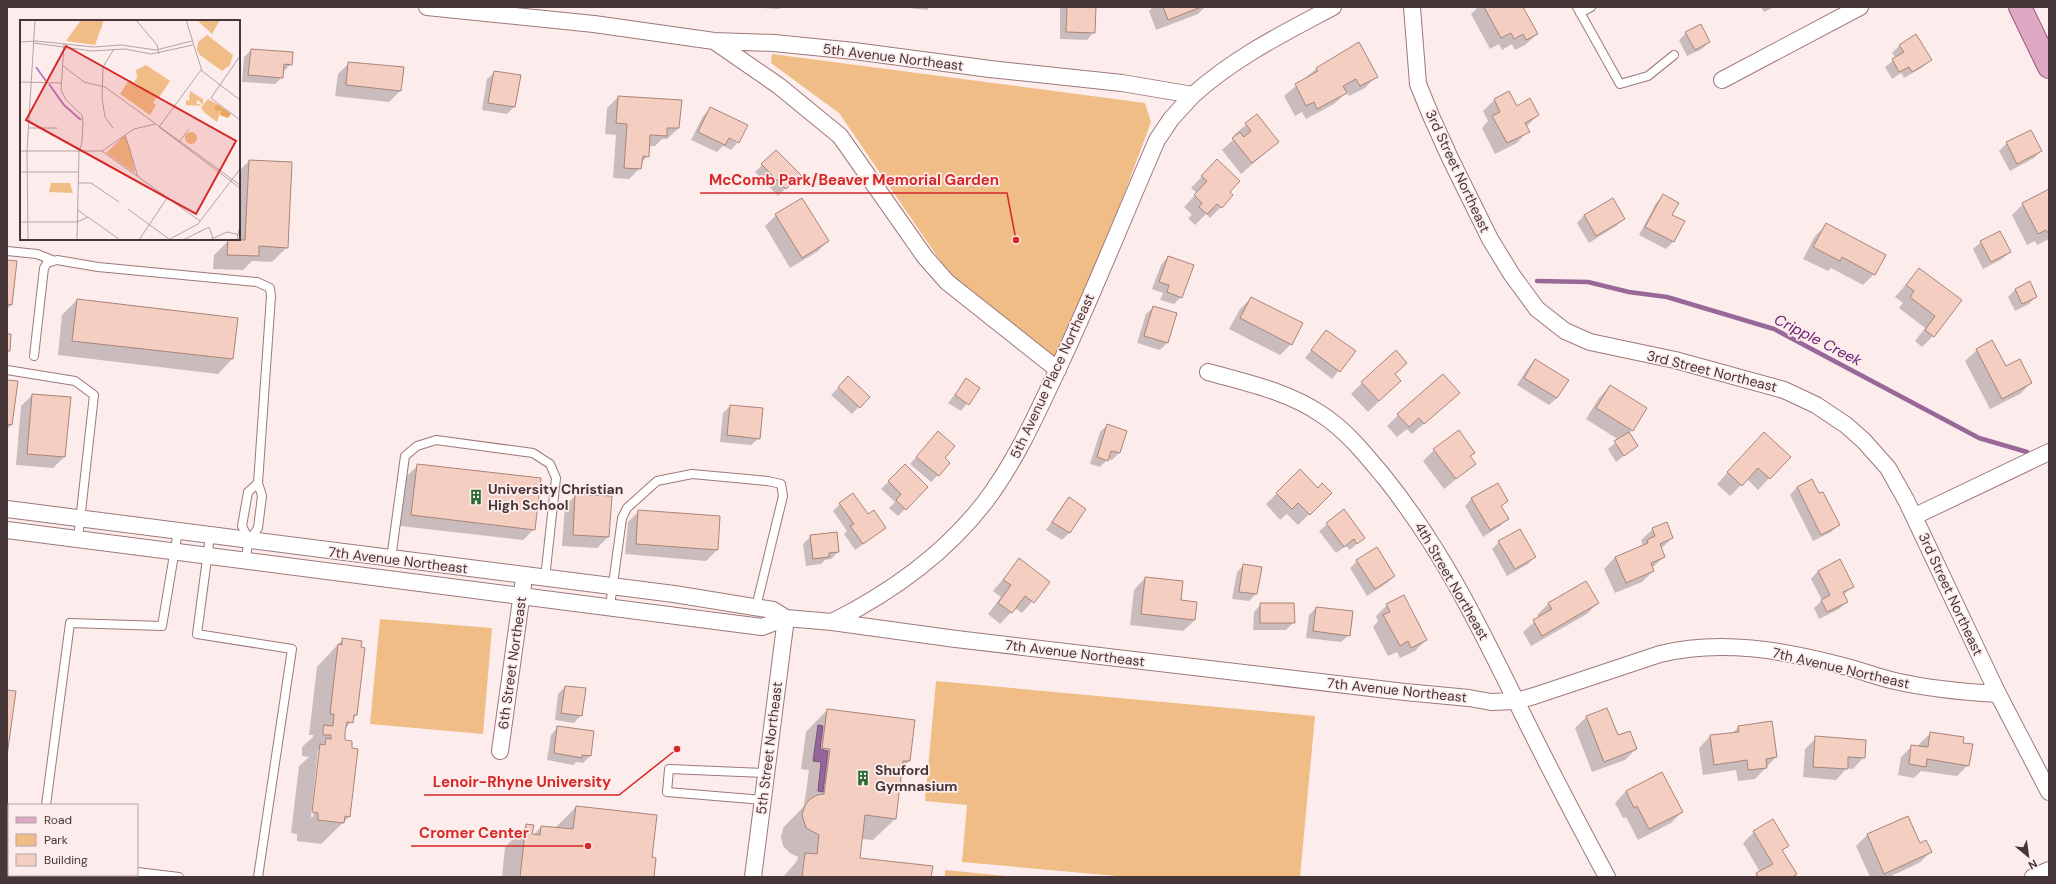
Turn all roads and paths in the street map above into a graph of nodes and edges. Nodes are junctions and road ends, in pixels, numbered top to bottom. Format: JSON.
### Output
{"nodes":[{"id":1,"x":427,"y":7,"type":"edge"},
{"id":2,"x":1333,"y":7,"type":"edge"},
{"id":3,"x":1412,"y":7,"type":"edge"},
{"id":4,"x":1591,"y":7,"type":"edge"},
{"id":5,"x":1860,"y":7,"type":"edge"},
{"id":6,"x":2020,"y":7,"type":"edge"},
{"id":7,"x":1578,"y":10,"type":"edge"},
{"id":8,"x":714,"y":41,"type":"junction"},
{"id":9,"x":1674,"y":55,"type":"dead end"},
{"id":10,"x":2049,"y":67,"type":"edge"},
{"id":11,"x":1722,"y":80,"type":"dead end"},
{"id":12,"x":1193,"y":95,"type":"junction"},
{"id":13,"x":7,"y":251,"type":"edge"},
{"id":14,"x":52,"y":260,"type":"junction"},
{"id":15,"x":34,"y":356,"type":"dead end"},
{"id":16,"x":7,"y":370,"type":"edge"},
{"id":17,"x":1058,"y":370,"type":"junction"},
{"id":18,"x":1208,"y":372,"type":"dead end"},
{"id":19,"x":2049,"y":452,"type":"edge"},
{"id":20,"x":258,"y":483,"type":"junction"},
{"id":21,"x":7,"y":509,"type":"edge"},
{"id":22,"x":1915,"y":516,"type":"junction"},
{"id":23,"x":80,"y":518,"type":"junction"},
{"id":24,"x":7,"y":530,"type":"edge"},
{"id":25,"x":178,"y":531,"type":"junction"},
{"id":26,"x":210,"y":536,"type":"junction"},
{"id":27,"x":78,"y":539,"type":"junction"},
{"id":28,"x":249,"y":541,"type":"junction"},
{"id":29,"x":175,"y":552,"type":"junction"},
{"id":30,"x":207,"y":555,"type":"junction"},
{"id":31,"x":391,"y":559,"type":"junction"},
{"id":32,"x":245,"y":560,"type":"junction"},
{"id":33,"x":524,"y":575,"type":"junction"},
{"id":34,"x":544,"y":578,"type":"junction"},
{"id":35,"x":614,"y":587,"type":"junction"},
{"id":36,"x":522,"y":595,"type":"junction"},
{"id":37,"x":610,"y":606,"type":"junction"},
{"id":38,"x":756,"y":607,"type":"junction"},
{"id":39,"x":786,"y":618,"type":"junction"},
{"id":40,"x":832,"y":622,"type":"junction"},
{"id":41,"x":1998,"y":694,"type":"junction"},
{"id":42,"x":1516,"y":701,"type":"junction"},
{"id":43,"x":500,"y":751,"type":"dead end"},
{"id":44,"x":766,"y":773,"type":"junction"},
{"id":45,"x":2049,"y":792,"type":"edge"},
{"id":46,"x":763,"y":800,"type":"junction"},
{"id":47,"x":46,"y":804,"type":"edge"},
{"id":48,"x":2049,"y":870,"type":"edge"},
{"id":49,"x":138,"y":872,"type":"edge"},
{"id":50,"x":179,"y":877,"type":"edge"},
{"id":51,"x":258,"y":877,"type":"edge"},
{"id":52,"x":753,"y":877,"type":"edge"},
{"id":53,"x":1607,"y":877,"type":"edge"},
{"id":54,"x":2033,"y":877,"type":"edge"}],
"edges":[{"from":1,"to":8,"type":"street","name":"5th Avenue Northeast"},
{"from":2,"to":12,"type":"street"},
{"from":3,"to":22,"type":"street","name":"3rd Street Northeast"},
{"from":4,"to":7,"type":"lane"},
{"from":5,"to":11,"type":"street"},
{"from":6,"to":10,"type":"main road"},
{"from":7,"to":9,"type":"lane"},
{"from":8,"to":12,"type":"street","name":"5th Avenue Northeast"},
{"from":8,"to":17,"type":"street"},
{"from":12,"to":17,"type":"street","name":"5th Avenue Place Northeast"},
{"from":13,"to":14,"type":"lane"},
{"from":14,"to":15,"type":"lane"},
{"from":14,"to":20,"type":"lane"},
{"from":16,"to":23,"type":"lane"},
{"from":17,"to":40,"type":"street","name":"5th Avenue Place Northeast"},
{"from":18,"to":42,"type":"street","name":"4th Street Northeast"},
{"from":19,"to":22,"type":"street"},
{"from":20,"to":28,"type":"lane"},
{"from":20,"to":28,"type":"lane"},
{"from":21,"to":23,"type":"street","name":"7th Avenue Northeast"},
{"from":22,"to":41,"type":"street","name":"3rd Street Northeast"},
{"from":23,"to":25,"type":"street","name":"7th Avenue Northeast"},
{"from":23,"to":27,"type":"lane"},
{"from":24,"to":27,"type":"street","name":"7th Avenue Northeast"},
{"from":25,"to":26,"type":"street","name":"7th Avenue Northeast"},
{"from":25,"to":29,"type":"lane"},
{"from":26,"to":28,"type":"street","name":"7th Avenue Northeast"},
{"from":26,"to":30,"type":"lane"},
{"from":27,"to":29,"type":"street","name":"7th Avenue Northeast"},
{"from":28,"to":31,"type":"street","name":"7th Avenue Northeast"},
{"from":28,"to":32,"type":"lane"},
{"from":29,"to":30,"type":"street","name":"7th Avenue Northeast"},
{"from":29,"to":47,"type":"lane"},
{"from":30,"to":32,"type":"street","name":"7th Avenue Northeast"},
{"from":30,"to":51,"type":"lane"},
{"from":31,"to":33,"type":"street","name":"7th Avenue Northeast"},
{"from":31,"to":34,"type":"lane"},
{"from":32,"to":36,"type":"street","name":"7th Avenue Northeast"},
{"from":33,"to":34,"type":"street","name":"7th Avenue Northeast"},
{"from":33,"to":36,"type":"street","name":"6th Street Northeast"},
{"from":34,"to":35,"type":"street","name":"7th Avenue Northeast"},
{"from":35,"to":37,"type":"lane"},
{"from":35,"to":38,"type":"street","name":"7th Avenue Northeast"},
{"from":35,"to":38,"type":"lane"},
{"from":36,"to":37,"type":"street","name":"7th Avenue Northeast"},
{"from":36,"to":43,"type":"street","name":"6th Street Northeast"},
{"from":37,"to":39,"type":"street","name":"7th Avenue Northeast"},
{"from":38,"to":39,"type":"street","name":"7th Avenue Northeast"},
{"from":39,"to":40,"type":"street","name":"7th Avenue Northeast"},
{"from":39,"to":44,"type":"street","name":"5th Street Northeast"},
{"from":40,"to":42,"type":"street","name":"7th Avenue Northeast"},
{"from":41,"to":42,"type":"street","name":"7th Avenue Northeast"},
{"from":41,"to":45,"type":"street","name":"3rd Street Northeast"},
{"from":42,"to":53,"type":"street","name":"4th Street Northeast"},
{"from":44,"to":46,"type":"street","name":"5th Street Northeast"},
{"from":44,"to":46,"type":"lane"},
{"from":46,"to":52,"type":"street","name":"5th Street Northeast"},
{"from":48,"to":54,"type":"street"},
{"from":49,"to":50,"type":"lane"}]}
